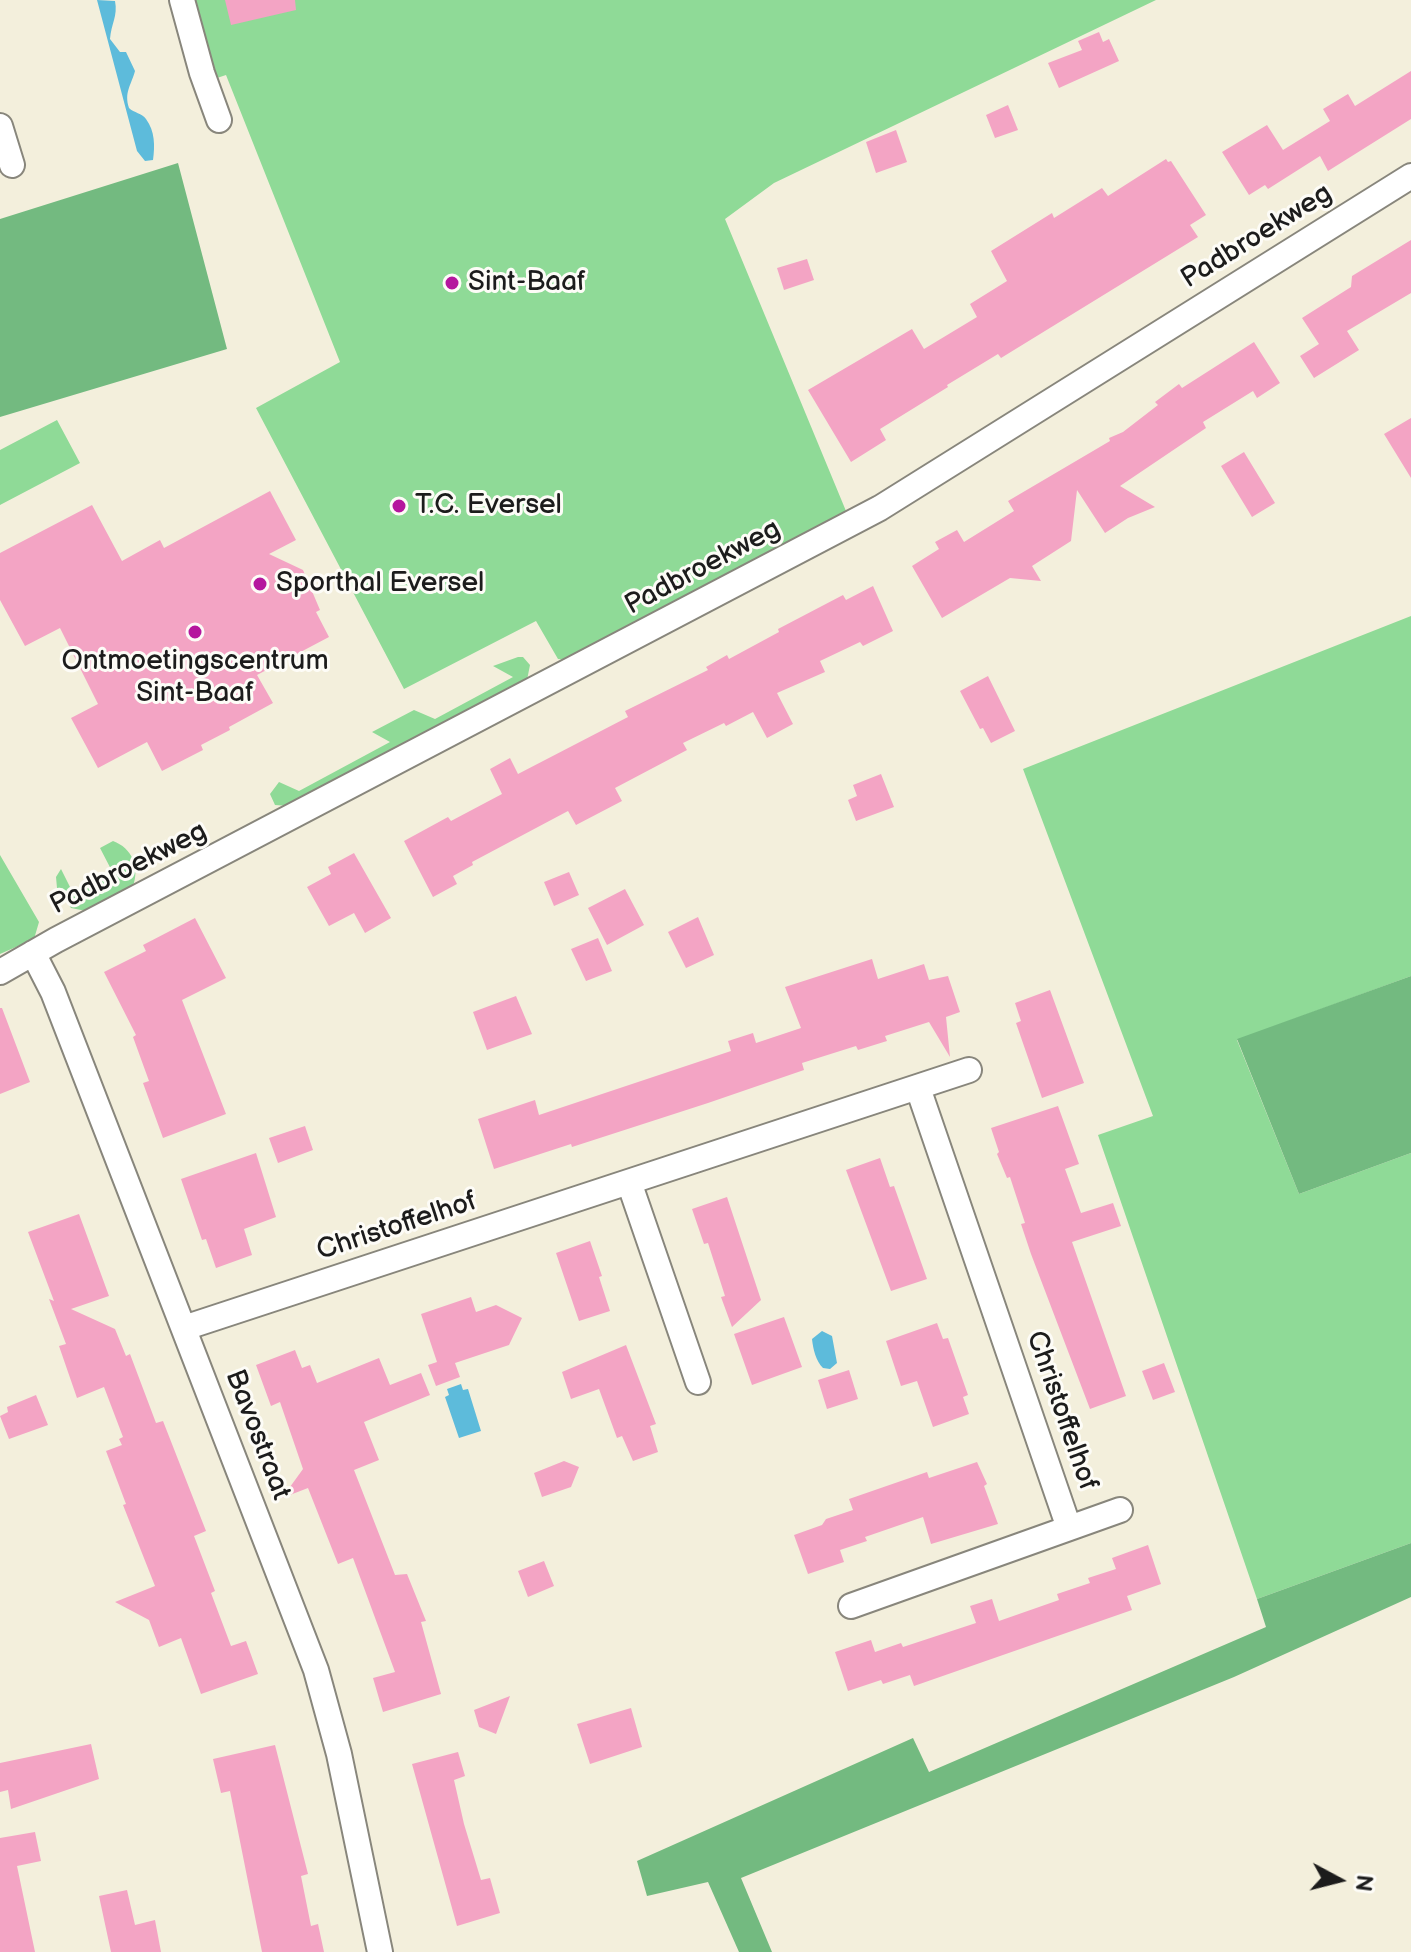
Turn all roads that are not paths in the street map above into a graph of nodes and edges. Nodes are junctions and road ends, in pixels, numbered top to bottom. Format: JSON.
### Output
{"nodes":[{"id":1,"x":182,"y":0,"type":"edge"},
{"id":2,"x":219,"y":120,"type":"dead end"},
{"id":3,"x":0,"y":126,"type":"edge"},
{"id":4,"x":12,"y":165,"type":"dead end"},
{"id":5,"x":1411,"y":176,"type":"edge"},
{"id":6,"x":33,"y":953,"type":"junction"},
{"id":7,"x":0,"y":972,"type":"edge"},
{"id":8,"x":969,"y":1070,"type":"dead end"},
{"id":9,"x":918,"y":1088,"type":"junction"},
{"id":10,"x":629,"y":1182,"type":"junction"},
{"id":11,"x":184,"y":1328,"type":"junction"},
{"id":12,"x":698,"y":1382,"type":"dead end"},
{"id":13,"x":1120,"y":1510,"type":"dead end"},
{"id":14,"x":1069,"y":1528,"type":"junction"},
{"id":15,"x":851,"y":1606,"type":"dead end"},
{"id":16,"x":380,"y":1952,"type":"edge"}],
"edges":[{"from":1,"to":2,"type":"street"},
{"from":3,"to":4,"type":"street"},
{"from":5,"to":6,"type":"street","name":"Padbroekweg"},
{"from":6,"to":7,"type":"street","name":"Padbroekweg"},
{"from":6,"to":11,"type":"street","name":"Bavostraat"},
{"from":8,"to":9,"type":"street","name":"Christoffelhof"},
{"from":9,"to":10,"type":"street","name":"Christoffelhof"},
{"from":9,"to":14,"type":"street","name":"Christoffelhof"},
{"from":10,"to":11,"type":"street","name":"Christoffelhof"},
{"from":10,"to":12,"type":"street"},
{"from":11,"to":16,"type":"street","name":"Bavostraat"},
{"from":13,"to":14,"type":"street","name":"Christoffelhof"},
{"from":14,"to":15,"type":"street","name":"Christoffelhof"}]}
